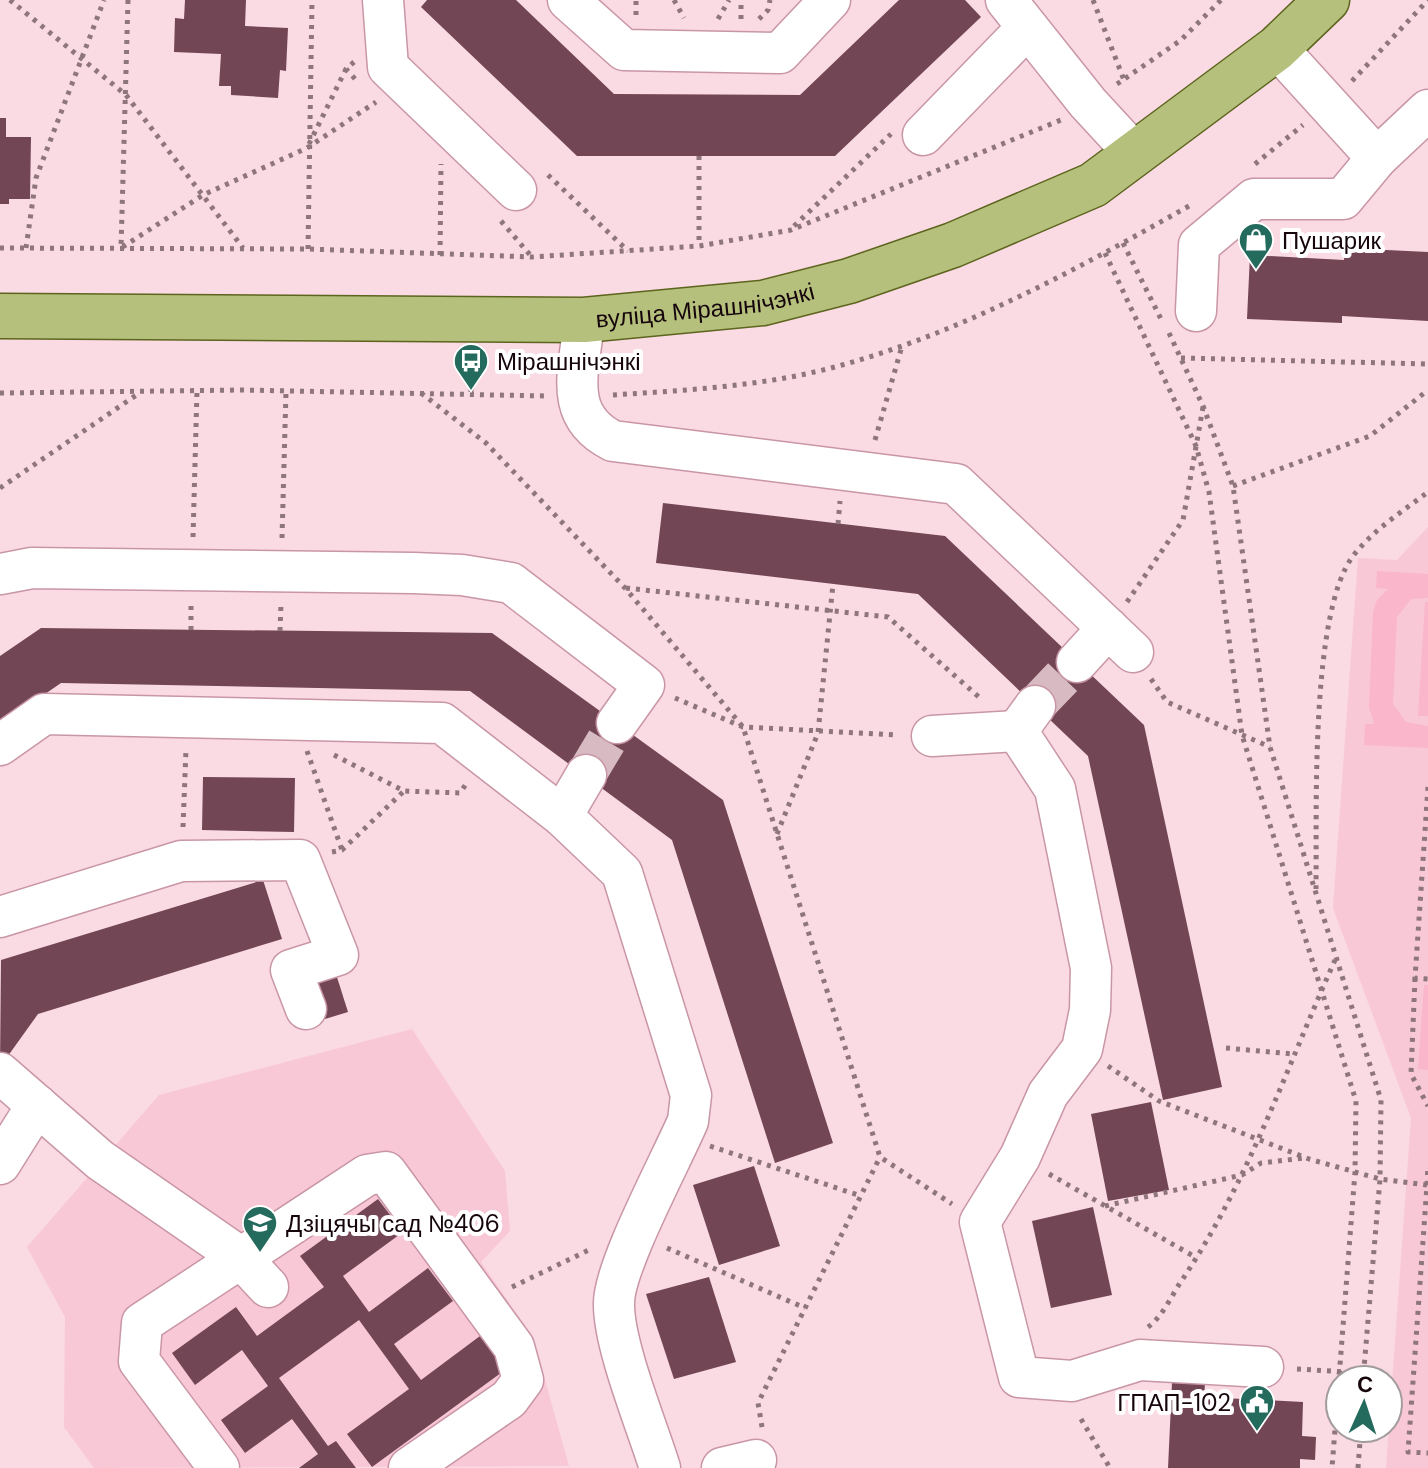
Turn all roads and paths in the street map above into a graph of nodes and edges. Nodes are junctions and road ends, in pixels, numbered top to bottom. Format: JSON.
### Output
{"nodes":[{"id":1,"x":10,"y":0,"type":"edge"},
{"id":2,"x":104,"y":0,"type":"edge"},
{"id":3,"x":128,"y":0,"type":"edge"},
{"id":4,"x":312,"y":0,"type":"edge"},
{"id":5,"x":383,"y":0,"type":"edge"},
{"id":6,"x":568,"y":0,"type":"edge"},
{"id":7,"x":830,"y":0,"type":"edge"},
{"id":8,"x":1093,"y":0,"type":"edge"},
{"id":9,"x":1221,"y":0,"type":"edge"},
{"id":10,"x":1327,"y":0,"type":"edge"},
{"id":11,"x":1016,"y":14,"type":"edge"},
{"id":12,"x":1277,"y":48,"type":"junction"},
{"id":13,"x":83,"y":58,"type":"junction"},
{"id":14,"x":346,"y":69,"type":"dead end"},
{"id":15,"x":1124,"y":80,"type":"junction"},
{"id":16,"x":126,"y":95,"type":"junction"},
{"id":17,"x":377,"y":102,"type":"dead end"},
{"id":18,"x":1088,"y":103,"type":"junction"},
{"id":19,"x":1428,"y":110,"type":"edge"},
{"id":20,"x":923,"y":135,"type":"dead end"},
{"id":21,"x":307,"y":148,"type":"junction"},
{"id":22,"x":1136,"y":155,"type":"junction"},
{"id":23,"x":699,"y":156,"type":"dead end"},
{"id":24,"x":1377,"y":158,"type":"junction"},
{"id":25,"x":441,"y":160,"type":"dead end"},
{"id":26,"x":516,"y":190,"type":"dead end"},
{"id":27,"x":203,"y":195,"type":"junction"},
{"id":28,"x":1123,"y":243,"type":"dead end"},
{"id":29,"x":699,"y":246,"type":"junction"},
{"id":30,"x":0,"y":248,"type":"edge"},
{"id":31,"x":26,"y":248,"type":"junction"},
{"id":32,"x":121,"y":248,"type":"junction"},
{"id":33,"x":244,"y":249,"type":"junction"},
{"id":34,"x":308,"y":249,"type":"junction"},
{"id":35,"x":1105,"y":253,"type":"dead end"},
{"id":36,"x":440,"y":255,"type":"junction"},
{"id":37,"x":1196,"y":311,"type":"dead end"},
{"id":38,"x":0,"y":316,"type":"edge"},
{"id":39,"x":584,"y":320,"type":"junction"},
{"id":40,"x":902,"y":345,"type":"dead end"},
{"id":41,"x":1181,"y":358,"type":"junction"},
{"id":42,"x":1428,"y":364,"type":"edge"},
{"id":43,"x":197,"y":390,"type":"junction"},
{"id":44,"x":1428,"y":390,"type":"edge"},
{"id":45,"x":286,"y":391,"type":"junction"},
{"id":46,"x":140,"y":392,"type":"junction"},
{"id":47,"x":0,"y":393,"type":"edge"},
{"id":48,"x":420,"y":393,"type":"junction"},
{"id":49,"x":516,"y":394,"type":"dead end"},
{"id":50,"x":1203,"y":406,"type":"junction"},
{"id":51,"x":877,"y":432,"type":"dead end"},
{"id":52,"x":1196,"y":446,"type":"junction"},
{"id":53,"x":1233,"y":486,"type":"junction"},
{"id":54,"x":0,"y":488,"type":"edge"},
{"id":55,"x":1428,"y":492,"type":"edge"},
{"id":56,"x":192,"y":570,"type":"junction"},
{"id":57,"x":282,"y":571,"type":"junction"},
{"id":58,"x":0,"y":574,"type":"edge"},
{"id":59,"x":833,"y":584,"type":"dead end"},
{"id":60,"x":625,"y":588,"type":"junction"},
{"id":61,"x":832,"y":610,"type":"junction"},
{"id":62,"x":1120,"y":640,"type":"junction"},
{"id":63,"x":1077,"y":662,"type":"tunnel mouth"},
{"id":64,"x":644,"y":685,"type":"junction"},
{"id":65,"x":188,"y":717,"type":"junction"},
{"id":66,"x":1026,"y":718,"type":"junction"},
{"id":67,"x":617,"y":723,"type":"tunnel mouth"},
{"id":68,"x":743,"y":727,"type":"junction"},
{"id":69,"x":298,"y":729,"type":"junction"},
{"id":70,"x":818,"y":733,"type":"junction"},
{"id":71,"x":1242,"y":735,"type":"junction"},
{"id":72,"x":932,"y":736,"type":"joint"},
{"id":73,"x":0,"y":745,"type":"edge"},
{"id":74,"x":1270,"y":747,"type":"junction"},
{"id":75,"x":485,"y":757,"type":"junction"},
{"id":76,"x":586,"y":775,"type":"tunnel mouth"},
{"id":77,"x":1428,"y":787,"type":"edge"},
{"id":78,"x":404,"y":791,"type":"junction"},
{"id":79,"x":562,"y":816,"type":"junction"},
{"id":80,"x":777,"y":835,"type":"junction"},
{"id":81,"x":342,"y":850,"type":"junction"},
{"id":82,"x":300,"y":860,"type":"junction"},
{"id":83,"x":181,"y":861,"type":"junction"},
{"id":84,"x":1316,"y":894,"type":"junction"},
{"id":85,"x":0,"y":917,"type":"edge"},
{"id":86,"x":1336,"y":959,"type":"junction"},
{"id":87,"x":1415,"y":978,"type":"junction"},
{"id":88,"x":1428,"y":979,"type":"edge"},
{"id":89,"x":1320,"y":993,"type":"junction"},
{"id":90,"x":306,"y":1009,"type":"dead end"},
{"id":91,"x":1226,"y":1048,"type":"dead end"},
{"id":92,"x":1082,"y":1049,"type":"junction"},
{"id":93,"x":1293,"y":1054,"type":"junction"},
{"id":94,"x":0,"y":1073,"type":"edge"},
{"id":95,"x":37,"y":1105,"type":"junction"},
{"id":96,"x":1428,"y":1106,"type":"edge"},
{"id":97,"x":681,"y":1137,"type":"junction"},
{"id":98,"x":1261,"y":1140,"type":"junction"},
{"id":99,"x":880,"y":1157,"type":"junction"},
{"id":100,"x":1020,"y":1157,"type":"junction"},
{"id":101,"x":1309,"y":1159,"type":"junction"},
{"id":102,"x":0,"y":1164,"type":"edge"},
{"id":103,"x":1428,"y":1166,"type":"edge"},
{"id":104,"x":1355,"y":1172,"type":"junction"},
{"id":105,"x":1242,"y":1175,"type":"junction"},
{"id":106,"x":1380,"y":1179,"type":"junction"},
{"id":107,"x":1428,"y":1185,"type":"edge"},
{"id":108,"x":861,"y":1196,"type":"junction"},
{"id":109,"x":1427,"y":1201,"type":"edge"},
{"id":110,"x":1105,"y":1206,"type":"junction"},
{"id":111,"x":980,"y":1222,"type":"junction"},
{"id":112,"x":637,"y":1235,"type":"junction"},
{"id":113,"x":595,"y":1247,"type":"dead end"},
{"id":114,"x":240,"y":1257,"type":"junction"},
{"id":115,"x":1197,"y":1258,"type":"junction"},
{"id":116,"x":268,"y":1287,"type":"dead end"},
{"id":117,"x":502,"y":1292,"type":"dead end"},
{"id":118,"x":805,"y":1308,"type":"junction"},
{"id":119,"x":1143,"y":1330,"type":"dead end"},
{"id":120,"x":1340,"y":1364,"type":"edge"},
{"id":121,"x":1364,"y":1364,"type":"edge"},
{"id":122,"x":1263,"y":1367,"type":"joint"},
{"id":123,"x":1324,"y":1371,"type":"edge"},
{"id":124,"x":1081,"y":1419,"type":"dead end"},
{"id":125,"x":1334,"y":1444,"type":"edge"},
{"id":126,"x":1360,"y":1444,"type":"edge"},
{"id":127,"x":1428,"y":1453,"type":"edge"},
{"id":128,"x":747,"y":1457,"type":"edge"},
{"id":129,"x":219,"y":1468,"type":"edge"},
{"id":130,"x":409,"y":1468,"type":"edge"},
{"id":131,"x":660,"y":1468,"type":"edge"},
{"id":132,"x":1110,"y":1468,"type":"edge"},
{"id":133,"x":1332,"y":1468,"type":"edge"},
{"id":134,"x":1358,"y":1468,"type":"edge"}],
"edges":[{"from":1,"to":13,"type":"path"},
{"from":2,"to":13,"type":"path"},
{"from":3,"to":16,"type":"path"},
{"from":4,"to":21,"type":"path"},
{"from":5,"to":26,"type":"lane"},
{"from":6,"to":7,"type":"lane"},
{"from":8,"to":15,"type":"path"},
{"from":9,"to":15,"type":"path"},
{"from":10,"to":12,"type":"main road","name":"вуліца Мірашнічэнкі"},
{"from":11,"to":18,"type":"lane"},
{"from":11,"to":20,"type":"lane"},
{"from":12,"to":22,"type":"main road","name":"вуліца Мірашнічэнкі"},
{"from":12,"to":24,"type":"lane"},
{"from":13,"to":16,"type":"path"},
{"from":13,"to":31,"type":"path"},
{"from":14,"to":21,"type":"path"},
{"from":15,"to":18,"type":"path"},
{"from":16,"to":27,"type":"path"},
{"from":16,"to":32,"type":"path"},
{"from":17,"to":21,"type":"path"},
{"from":18,"to":22,"type":"lane"},
{"from":18,"to":29,"type":"path"},
{"from":19,"to":24,"type":"lane"},
{"from":21,"to":27,"type":"path"},
{"from":21,"to":34,"type":"path"},
{"from":22,"to":39,"type":"main road","name":"вуліца Мірашнічэнкі"},
{"from":23,"to":29,"type":"path"},
{"from":24,"to":37,"type":"lane"},
{"from":25,"to":36,"type":"path"},
{"from":27,"to":32,"type":"path"},
{"from":27,"to":33,"type":"path"},
{"from":28,"to":41,"type":"path"},
{"from":29,"to":36,"type":"path"},
{"from":30,"to":31,"type":"path"},
{"from":31,"to":32,"type":"path"},
{"from":32,"to":33,"type":"path"},
{"from":33,"to":34,"type":"path"},
{"from":34,"to":36,"type":"path"},
{"from":35,"to":52,"type":"path"},
{"from":38,"to":39,"type":"main road","name":"вуліца Мірашнічэнкі"},
{"from":39,"to":62,"type":"lane"},
{"from":40,"to":51,"type":"path"},
{"from":41,"to":42,"type":"path"},
{"from":41,"to":50,"type":"path"},
{"from":43,"to":45,"type":"path"},
{"from":43,"to":46,"type":"path"},
{"from":43,"to":56,"type":"path"},
{"from":44,"to":53,"type":"path"},
{"from":45,"to":48,"type":"path"},
{"from":45,"to":57,"type":"path"},
{"from":46,"to":47,"type":"path"},
{"from":46,"to":54,"type":"path"},
{"from":48,"to":49,"type":"path"},
{"from":48,"to":60,"type":"path"},
{"from":50,"to":52,"type":"path"},
{"from":50,"to":53,"type":"path"},
{"from":52,"to":62,"type":"path"},
{"from":52,"to":71,"type":"path"},
{"from":53,"to":74,"type":"path"},
{"from":55,"to":84,"type":"path"},
{"from":56,"to":57,"type":"lane"},
{"from":56,"to":58,"type":"lane"},
{"from":57,"to":64,"type":"lane"},
{"from":59,"to":61,"type":"path"},
{"from":60,"to":61,"type":"path"},
{"from":60,"to":68,"type":"path"},
{"from":61,"to":66,"type":"path"},
{"from":61,"to":70,"type":"path"},
{"from":62,"to":63,"type":"lane"},
{"from":62,"to":71,"type":"path"},
{"from":64,"to":67,"type":"lane"},
{"from":64,"to":68,"type":"path"},
{"from":65,"to":69,"type":"lane"},
{"from":65,"to":73,"type":"lane"},
{"from":65,"to":83,"type":"path"},
{"from":66,"to":72,"type":"lane"},
{"from":66,"to":92,"type":"lane"},
{"from":68,"to":70,"type":"path"},
{"from":68,"to":80,"type":"path"},
{"from":69,"to":75,"type":"lane"},
{"from":69,"to":78,"type":"path"},
{"from":69,"to":81,"type":"path"},
{"from":70,"to":72,"type":"path"},
{"from":70,"to":80,"type":"path"},
{"from":71,"to":74,"type":"path"},
{"from":71,"to":89,"type":"path"},
{"from":74,"to":84,"type":"path"},
{"from":75,"to":78,"type":"path"},
{"from":75,"to":79,"type":"lane"},
{"from":76,"to":79,"type":"lane"},
{"from":77,"to":87,"type":"path"},
{"from":78,"to":81,"type":"path"},
{"from":79,"to":97,"type":"lane"},
{"from":80,"to":99,"type":"path"},
{"from":81,"to":82,"type":"path"},
{"from":82,"to":83,"type":"lane"},
{"from":82,"to":90,"type":"lane"},
{"from":83,"to":85,"type":"lane"},
{"from":84,"to":86,"type":"path"},
{"from":86,"to":89,"type":"path"},
{"from":86,"to":106,"type":"path"},
{"from":87,"to":88,"type":"path"},
{"from":87,"to":96,"type":"path"},
{"from":89,"to":93,"type":"path"},
{"from":89,"to":104,"type":"path"},
{"from":91,"to":93,"type":"path"},
{"from":92,"to":98,"type":"path"},
{"from":92,"to":100,"type":"lane"},
{"from":93,"to":98,"type":"path"},
{"from":94,"to":95,"type":"lane"},
{"from":95,"to":102,"type":"lane"},
{"from":95,"to":114,"type":"lane"},
{"from":97,"to":108,"type":"path"},
{"from":97,"to":112,"type":"lane"},
{"from":98,"to":101,"type":"path"},
{"from":98,"to":105,"type":"path"},
{"from":99,"to":108,"type":"path"},
{"from":99,"to":111,"type":"path"},
{"from":100,"to":110,"type":"path"},
{"from":100,"to":111,"type":"lane"},
{"from":101,"to":104,"type":"path"},
{"from":101,"to":105,"type":"path"},
{"from":103,"to":107,"type":"path"},
{"from":104,"to":106,"type":"path"},
{"from":104,"to":120,"type":"path"},
{"from":105,"to":110,"type":"path"},
{"from":105,"to":115,"type":"path"},
{"from":106,"to":107,"type":"path"},
{"from":106,"to":121,"type":"path"},
{"from":107,"to":109,"type":"path"},
{"from":108,"to":118,"type":"path"},
{"from":109,"to":127,"type":"path"},
{"from":110,"to":115,"type":"path"},
{"from":111,"to":122,"type":"lane"},
{"from":112,"to":118,"type":"path"},
{"from":112,"to":131,"type":"lane"},
{"from":113,"to":117,"type":"path"},
{"from":114,"to":116,"type":"lane"},
{"from":114,"to":129,"type":"lane"},
{"from":114,"to":130,"type":"lane"},
{"from":115,"to":119,"type":"path"},
{"from":118,"to":128,"type":"path"},
{"from":122,"to":123,"type":"path"},
{"from":124,"to":132,"type":"path"},
{"from":125,"to":133,"type":"path"},
{"from":126,"to":134,"type":"path"}]}
